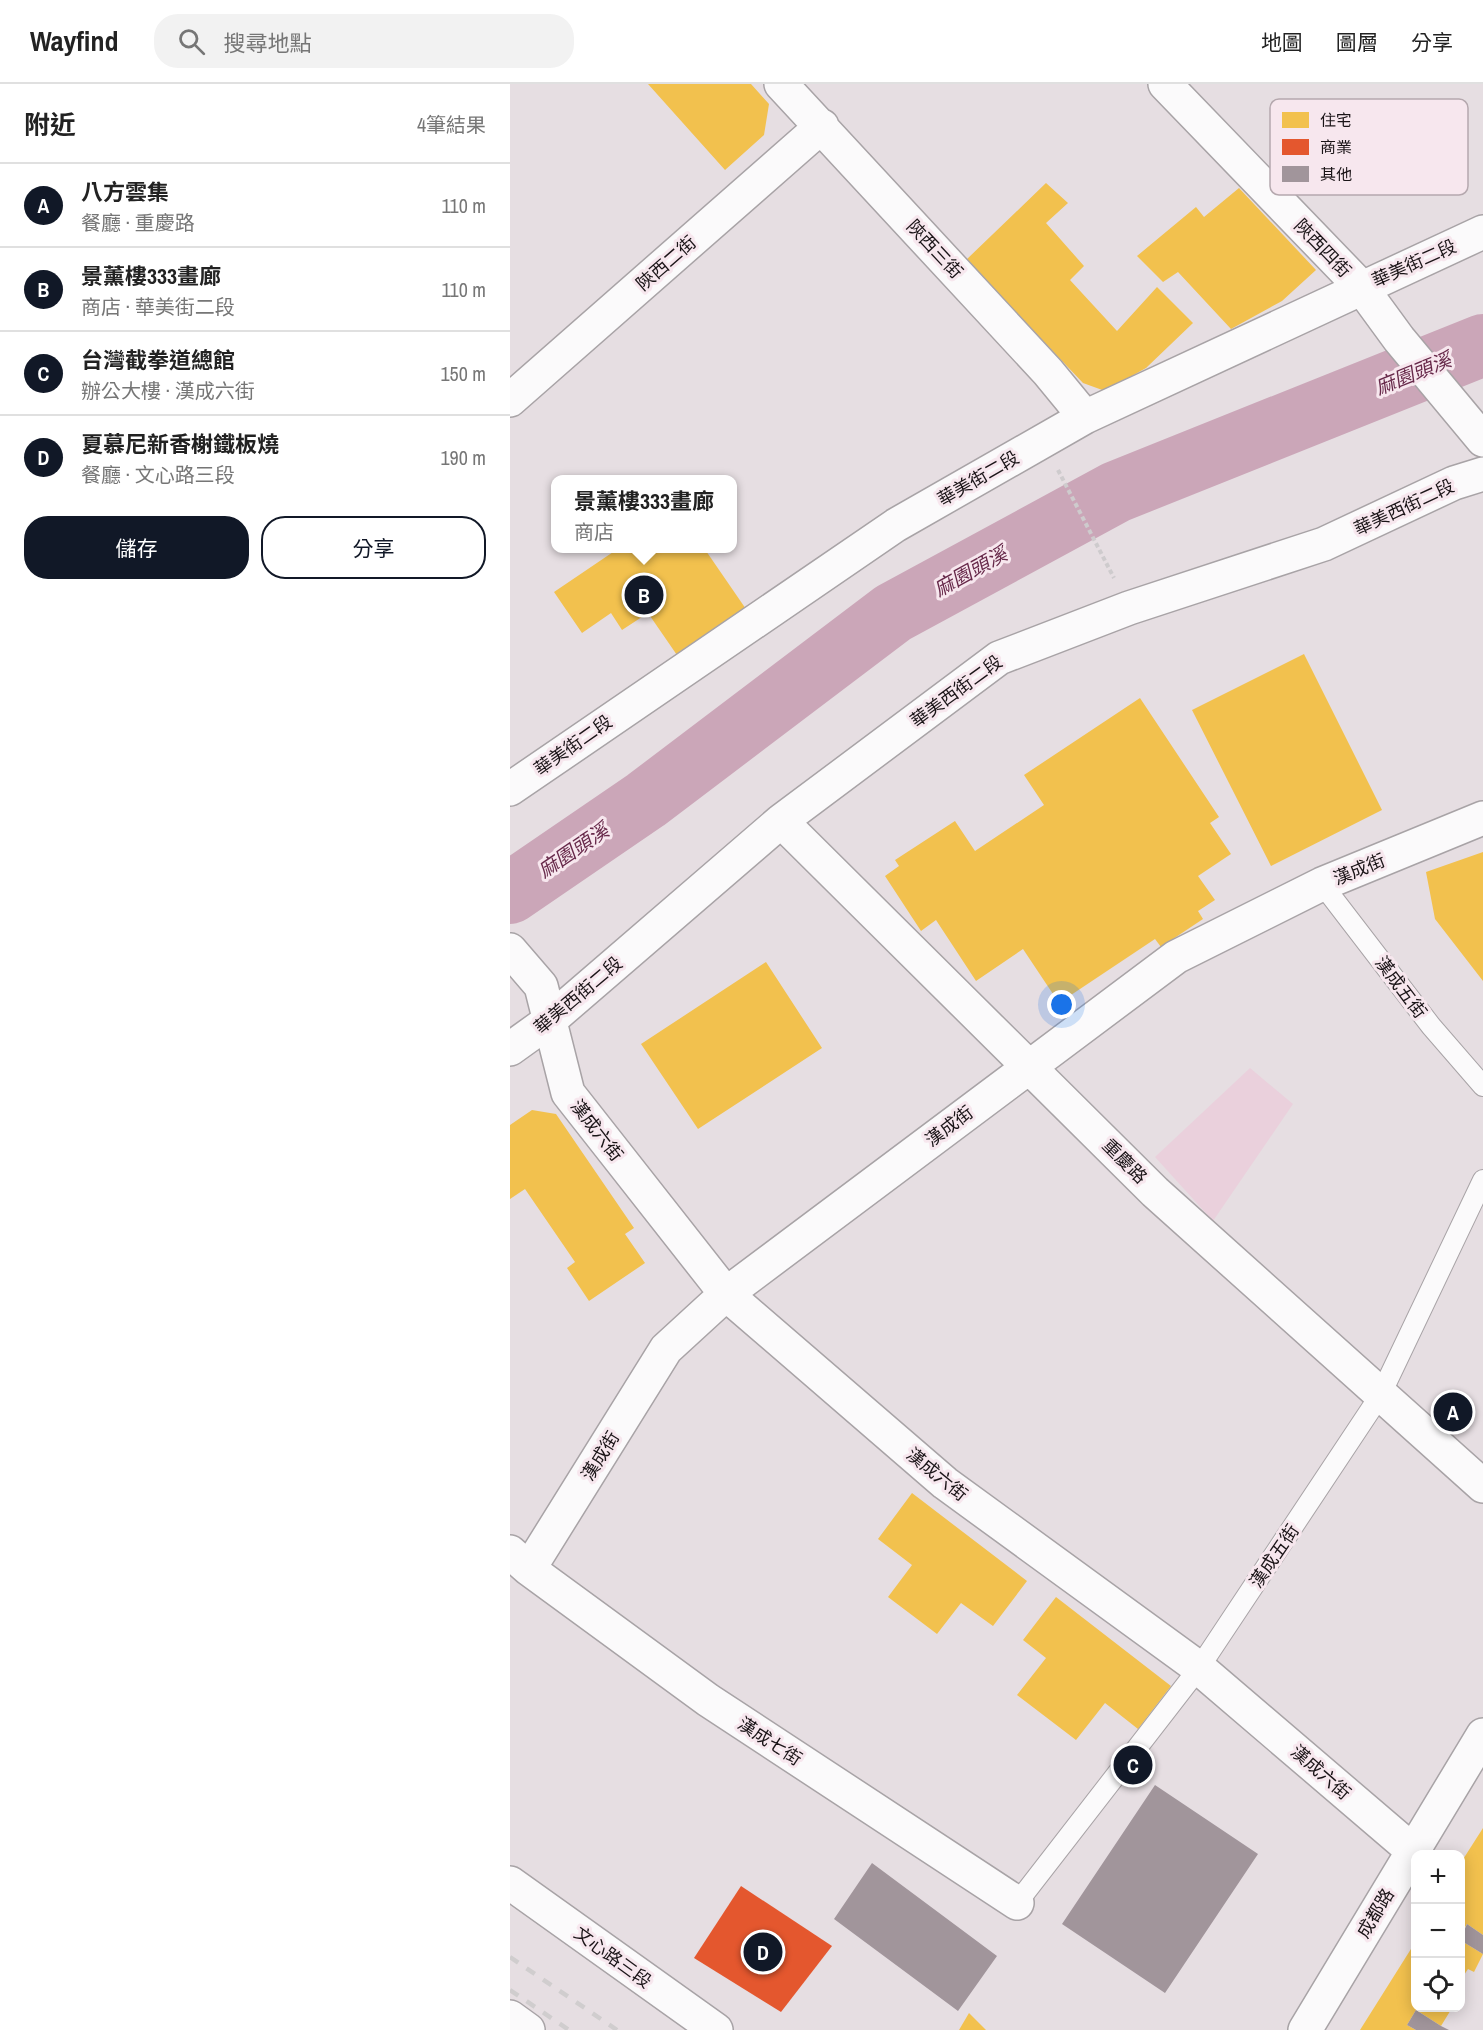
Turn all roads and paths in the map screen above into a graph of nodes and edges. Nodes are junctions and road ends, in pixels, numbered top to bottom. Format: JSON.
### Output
{"nodes":[{"id":1,"x":781,"y":84,"type":"edge"},
{"id":2,"x":1165,"y":84,"type":"edge"},
{"id":3,"x":822,"y":126,"type":"junction"},
{"id":4,"x":1270,"y":193,"type":"edge"},
{"id":5,"x":1272,"y":195,"type":"edge"},
{"id":6,"x":1483,"y":232,"type":"edge"},
{"id":7,"x":1361,"y":287,"type":"junction"},
{"id":8,"x":510,"y":400,"type":"edge"},
{"id":9,"x":1085,"y":417,"type":"junction"},
{"id":10,"x":1473,"y":428,"type":"edge"},
{"id":11,"x":1043,"y":441,"type":"junction"},
{"id":12,"x":1483,"y":474,"type":"edge"},
{"id":13,"x":1129,"y":608,"type":"junction"},
{"id":14,"x":510,"y":789,"type":"edge"},
{"id":15,"x":1483,"y":818,"type":"edge"},
{"id":16,"x":781,"y":821,"type":"junction"},
{"id":17,"x":1322,"y":884,"type":"junction"},
{"id":18,"x":510,"y":950,"type":"edge"},
{"id":19,"x":549,"y":1021,"type":"junction"},
{"id":20,"x":510,"y":1049,"type":"edge"},
{"id":21,"x":1029,"y":1065,"type":"junction"},
{"id":22,"x":1483,"y":1086,"type":"edge"},
{"id":23,"x":1483,"y":1180,"type":"edge"},
{"id":24,"x":726,"y":1294,"type":"junction"},
{"id":25,"x":1381,"y":1394,"type":"junction"},
{"id":26,"x":1483,"y":1486,"type":"edge"},
{"id":27,"x":519,"y":1561,"type":"edge"},
{"id":28,"x":1199,"y":1668,"type":"junction"},
{"id":29,"x":1483,"y":1735,"type":"edge"},
{"id":30,"x":1412,"y":1850,"type":"edge"},
{"id":31,"x":1414,"y":1850,"type":"edge"},
{"id":32,"x":1411,"y":1854,"type":"edge"},
{"id":33,"x":510,"y":1883,"type":"edge"},
{"id":34,"x":1017,"y":1903,"type":"joint"},
{"id":35,"x":510,"y":2017,"type":"edge"},
{"id":36,"x":528,"y":2030,"type":"edge"},
{"id":37,"x":716,"y":2030,"type":"edge"},
{"id":38,"x":1305,"y":2030,"type":"edge"}],
"edges":[{"from":1,"to":3,"type":"street","name":"陝西三街"},
{"from":2,"to":4,"type":"street","name":"陝西四街"},
{"from":3,"to":8,"type":"street","name":"陝西二街"},
{"from":3,"to":9,"type":"street","name":"陝西三街"},
{"from":5,"to":7,"type":"street","name":"陝西四街"},
{"from":6,"to":7,"type":"street","name":"華美街二段"},
{"from":7,"to":9,"type":"street","name":"華美街二段"},
{"from":7,"to":10,"type":"street","name":"陝西四街"},
{"from":9,"to":11,"type":"street","name":"華美街二段"},
{"from":11,"to":13,"type":"path"},
{"from":11,"to":14,"type":"street","name":"華美街二段"},
{"from":12,"to":13,"type":"street","name":"華美西街二段"},
{"from":13,"to":16,"type":"street","name":"華美西街二段"},
{"from":15,"to":17,"type":"street","name":"漢成街"},
{"from":16,"to":19,"type":"street","name":"華美西街二段"},
{"from":16,"to":21,"type":"street","name":"重慶路"},
{"from":17,"to":21,"type":"street","name":"漢成街"},
{"from":17,"to":22,"type":"lane","name":"漢成五街"},
{"from":18,"to":19,"type":"street","name":"漢成六街"},
{"from":19,"to":20,"type":"street","name":"華美西街二段"},
{"from":19,"to":24,"type":"street","name":"漢成六街"},
{"from":21,"to":24,"type":"street","name":"漢成街"},
{"from":21,"to":25,"type":"street","name":"重慶路"},
{"from":23,"to":25,"type":"lane","name":"漢成五街"},
{"from":24,"to":27,"type":"street","name":"漢成街"},
{"from":24,"to":28,"type":"street","name":"漢成六街"},
{"from":25,"to":26,"type":"street","name":"重慶路"},
{"from":25,"to":28,"type":"lane","name":"漢成五街"},
{"from":27,"to":34,"type":"street","name":"漢成七街"},
{"from":28,"to":30,"type":"street","name":"漢成六街"},
{"from":28,"to":34,"type":"lane","name":"漢成五街"},
{"from":29,"to":31,"type":"street","name":"成都路"},
{"from":32,"to":38,"type":"street","name":"成都路"},
{"from":33,"to":37,"type":"street","name":"文心路三段"},
{"from":35,"to":36,"type":"street"}]}
